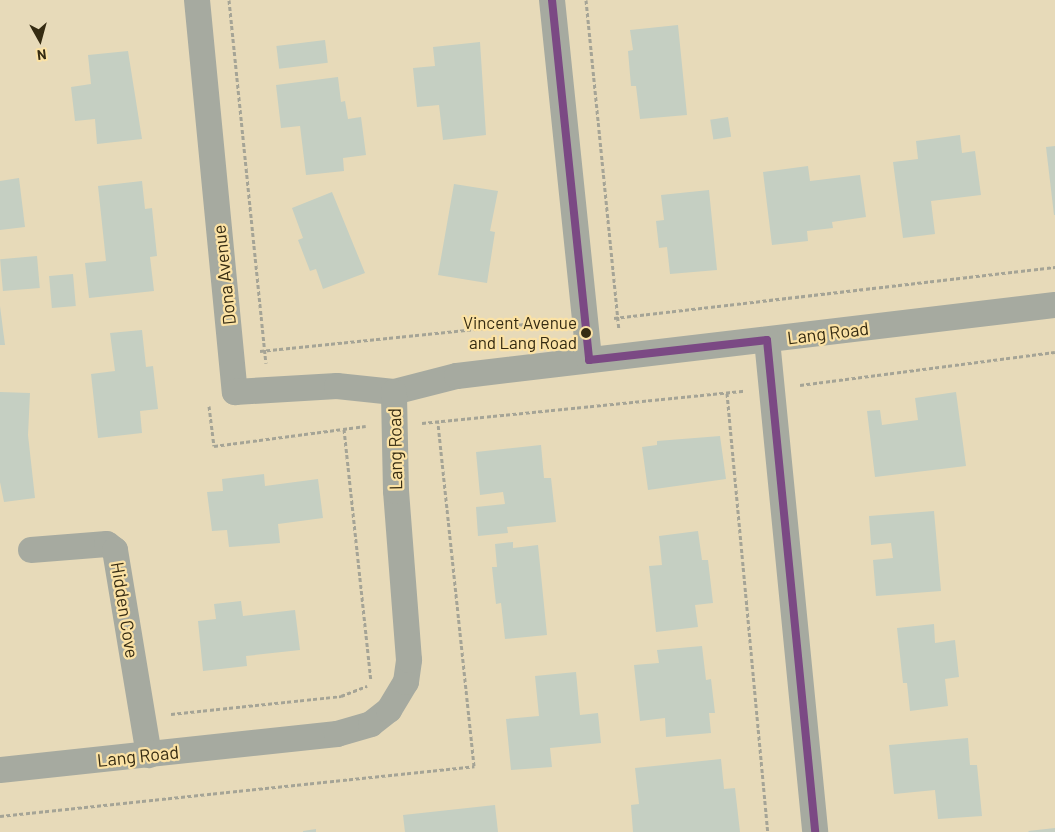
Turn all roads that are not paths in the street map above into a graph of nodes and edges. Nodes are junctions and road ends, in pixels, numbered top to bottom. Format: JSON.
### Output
{"nodes":[{"id":1,"x":197,"y":0,"type":"edge"},
{"id":2,"x":552,"y":0,"type":"edge"},
{"id":3,"x":1055,"y":305,"type":"edge"},
{"id":4,"x":767,"y":340,"type":"junction"},
{"id":5,"x":589,"y":360,"type":"junction"},
{"id":6,"x":394,"y":392,"type":"junction"},
{"id":7,"x":31,"y":550,"type":"dead end"},
{"id":8,"x":149,"y":755,"type":"junction"},
{"id":9,"x":0,"y":770,"type":"edge"},
{"id":10,"x":814,"y":832,"type":"edge"}],
"edges":[{"from":1,"to":6,"type":"street","name":"Dona Avenue"},
{"from":2,"to":5,"type":"street"},
{"from":3,"to":4,"type":"street","name":"Lang Road"},
{"from":4,"to":5,"type":"street","name":"Lang Road"},
{"from":4,"to":10,"type":"street"},
{"from":5,"to":6,"type":"street","name":"Lang Road"},
{"from":6,"to":8,"type":"street","name":"Lang Road"},
{"from":7,"to":8,"type":"street","name":"Hidden Cove"},
{"from":8,"to":9,"type":"street","name":"Lang Road"}]}
